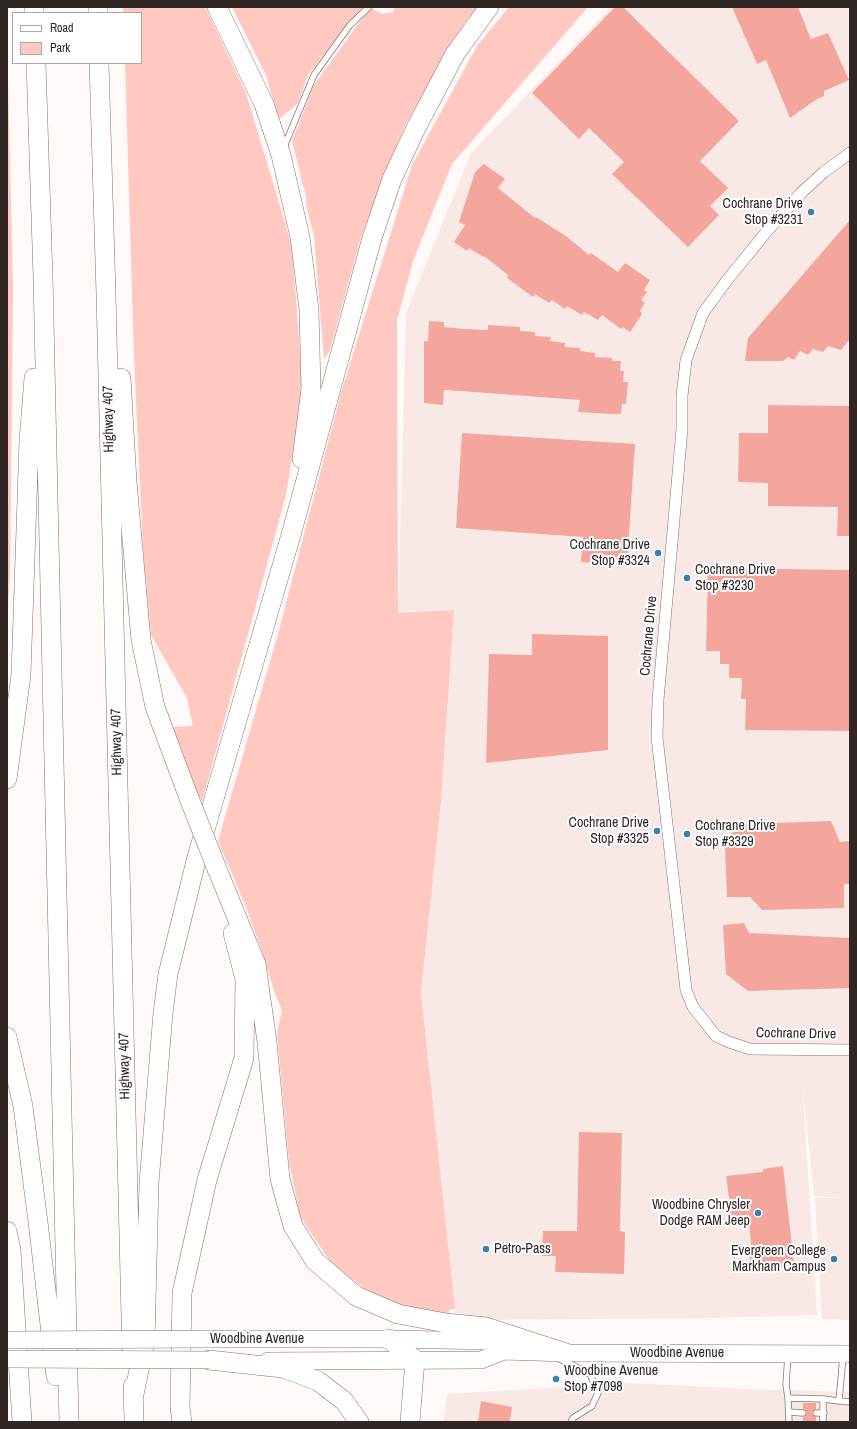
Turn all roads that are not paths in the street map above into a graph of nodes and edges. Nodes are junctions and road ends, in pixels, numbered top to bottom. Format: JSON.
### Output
{"nodes":[{"id":1,"x":217,"y":7,"type":"edge"},
{"id":2,"x":369,"y":7,"type":"edge"},
{"id":3,"x":489,"y":7,"type":"edge"},
{"id":4,"x":36,"y":64,"type":"edge"},
{"id":5,"x":99,"y":64,"type":"edge"},
{"id":6,"x":850,"y":153,"type":"edge"},
{"id":7,"x":281,"y":155,"type":"junction"},
{"id":8,"x":43,"y":277,"type":"junction"},
{"id":9,"x":106,"y":294,"type":"junction"},
{"id":10,"x":292,"y":535,"type":"junction"},
{"id":11,"x":7,"y":779,"type":"edge"},
{"id":12,"x":217,"y":869,"type":"junction"},
{"id":13,"x":7,"y":1037,"type":"edge"},
{"id":14,"x":850,"y":1050,"type":"edge"},
{"id":15,"x":7,"y":1231,"type":"edge"},
{"id":16,"x":389,"y":1339,"type":"junction"},
{"id":17,"x":7,"y":1340,"type":"edge"},
{"id":18,"x":504,"y":1351,"type":"junction"},
{"id":19,"x":545,"y":1352,"type":"junction"},
{"id":20,"x":566,"y":1353,"type":"junction"},
{"id":21,"x":788,"y":1353,"type":"junction"},
{"id":22,"x":847,"y":1354,"type":"edge"},
{"id":23,"x":7,"y":1359,"type":"edge"},
{"id":24,"x":209,"y":1360,"type":"junction"},
{"id":25,"x":415,"y":1360,"type":"junction"},
{"id":26,"x":788,"y":1398,"type":"junction"},
{"id":27,"x":133,"y":1399,"type":"junction"},
{"id":28,"x":823,"y":1399,"type":"junction"},
{"id":29,"x":839,"y":1400,"type":"junction"},
{"id":30,"x":850,"y":1402,"type":"edge"},
{"id":31,"x":789,"y":1412,"type":"junction"},
{"id":32,"x":803,"y":1413,"type":"dead end"},
{"id":33,"x":816,"y":1413,"type":"dead end"},
{"id":34,"x":824,"y":1413,"type":"junction"},
{"id":35,"x":22,"y":1422,"type":"edge"},
{"id":36,"x":61,"y":1422,"type":"edge"},
{"id":37,"x":68,"y":1422,"type":"edge"},
{"id":38,"x":134,"y":1422,"type":"edge"},
{"id":39,"x":182,"y":1422,"type":"edge"},
{"id":40,"x":359,"y":1422,"type":"edge"},
{"id":41,"x":410,"y":1422,"type":"edge"},
{"id":42,"x":571,"y":1422,"type":"edge"},
{"id":43,"x":789,"y":1422,"type":"edge"},
{"id":44,"x":824,"y":1422,"type":"edge"}],
"edges":[{"from":1,"to":7,"type":"highway"},
{"from":2,"to":7,"type":"lane"},
{"from":3,"to":10,"type":"highway"},
{"from":4,"to":8,"type":"highway"},
{"from":5,"to":9,"type":"highway","name":"Highway 407"},
{"from":6,"to":14,"type":"street","name":"Cochrane Drive"},
{"from":7,"to":10,"type":"highway"},
{"from":8,"to":11,"type":"highway"},
{"from":8,"to":37,"type":"highway"},
{"from":9,"to":12,"type":"highway","bridge":true},
{"from":9,"to":27,"type":"highway","name":"Highway 407"},
{"from":10,"to":27,"type":"highway"},
{"from":12,"to":20,"type":"highway"},
{"from":12,"to":39,"type":"highway"},
{"from":13,"to":36,"type":"highway"},
{"from":15,"to":35,"type":"highway"},
{"from":16,"to":17,"type":"main road","name":"Woodbine Avenue","bridge":true},
{"from":16,"to":18,"type":"main road","name":"Woodbine Avenue"},
{"from":16,"to":25,"type":"highway"},
{"from":18,"to":19,"type":"main road","name":"Woodbine Avenue"},
{"from":18,"to":25,"type":"main road","name":"Woodbine Avenue"},
{"from":19,"to":20,"type":"main road","name":"Woodbine Avenue"},
{"from":19,"to":42,"type":"lane"},
{"from":20,"to":21,"type":"main road","name":"Woodbine Avenue"},
{"from":21,"to":22,"type":"main road","name":"Woodbine Avenue"},
{"from":21,"to":26,"type":"lane"},
{"from":22,"to":29,"type":"lane"},
{"from":23,"to":24,"type":"main road","name":"Woodbine Avenue","bridge":true},
{"from":24,"to":25,"type":"main road","name":"Woodbine Avenue"},
{"from":24,"to":40,"type":"highway"},
{"from":25,"to":41,"type":"highway"},
{"from":26,"to":28,"type":"lane"},
{"from":26,"to":31,"type":"lane"},
{"from":27,"to":38,"type":"highway","name":"Highway 407"},
{"from":28,"to":29,"type":"lane"},
{"from":28,"to":34,"type":"lane"},
{"from":29,"to":30,"type":"lane"},
{"from":31,"to":32,"type":"lane"},
{"from":31,"to":43,"type":"lane"},
{"from":33,"to":34,"type":"lane"},
{"from":34,"to":44,"type":"lane"}]}
